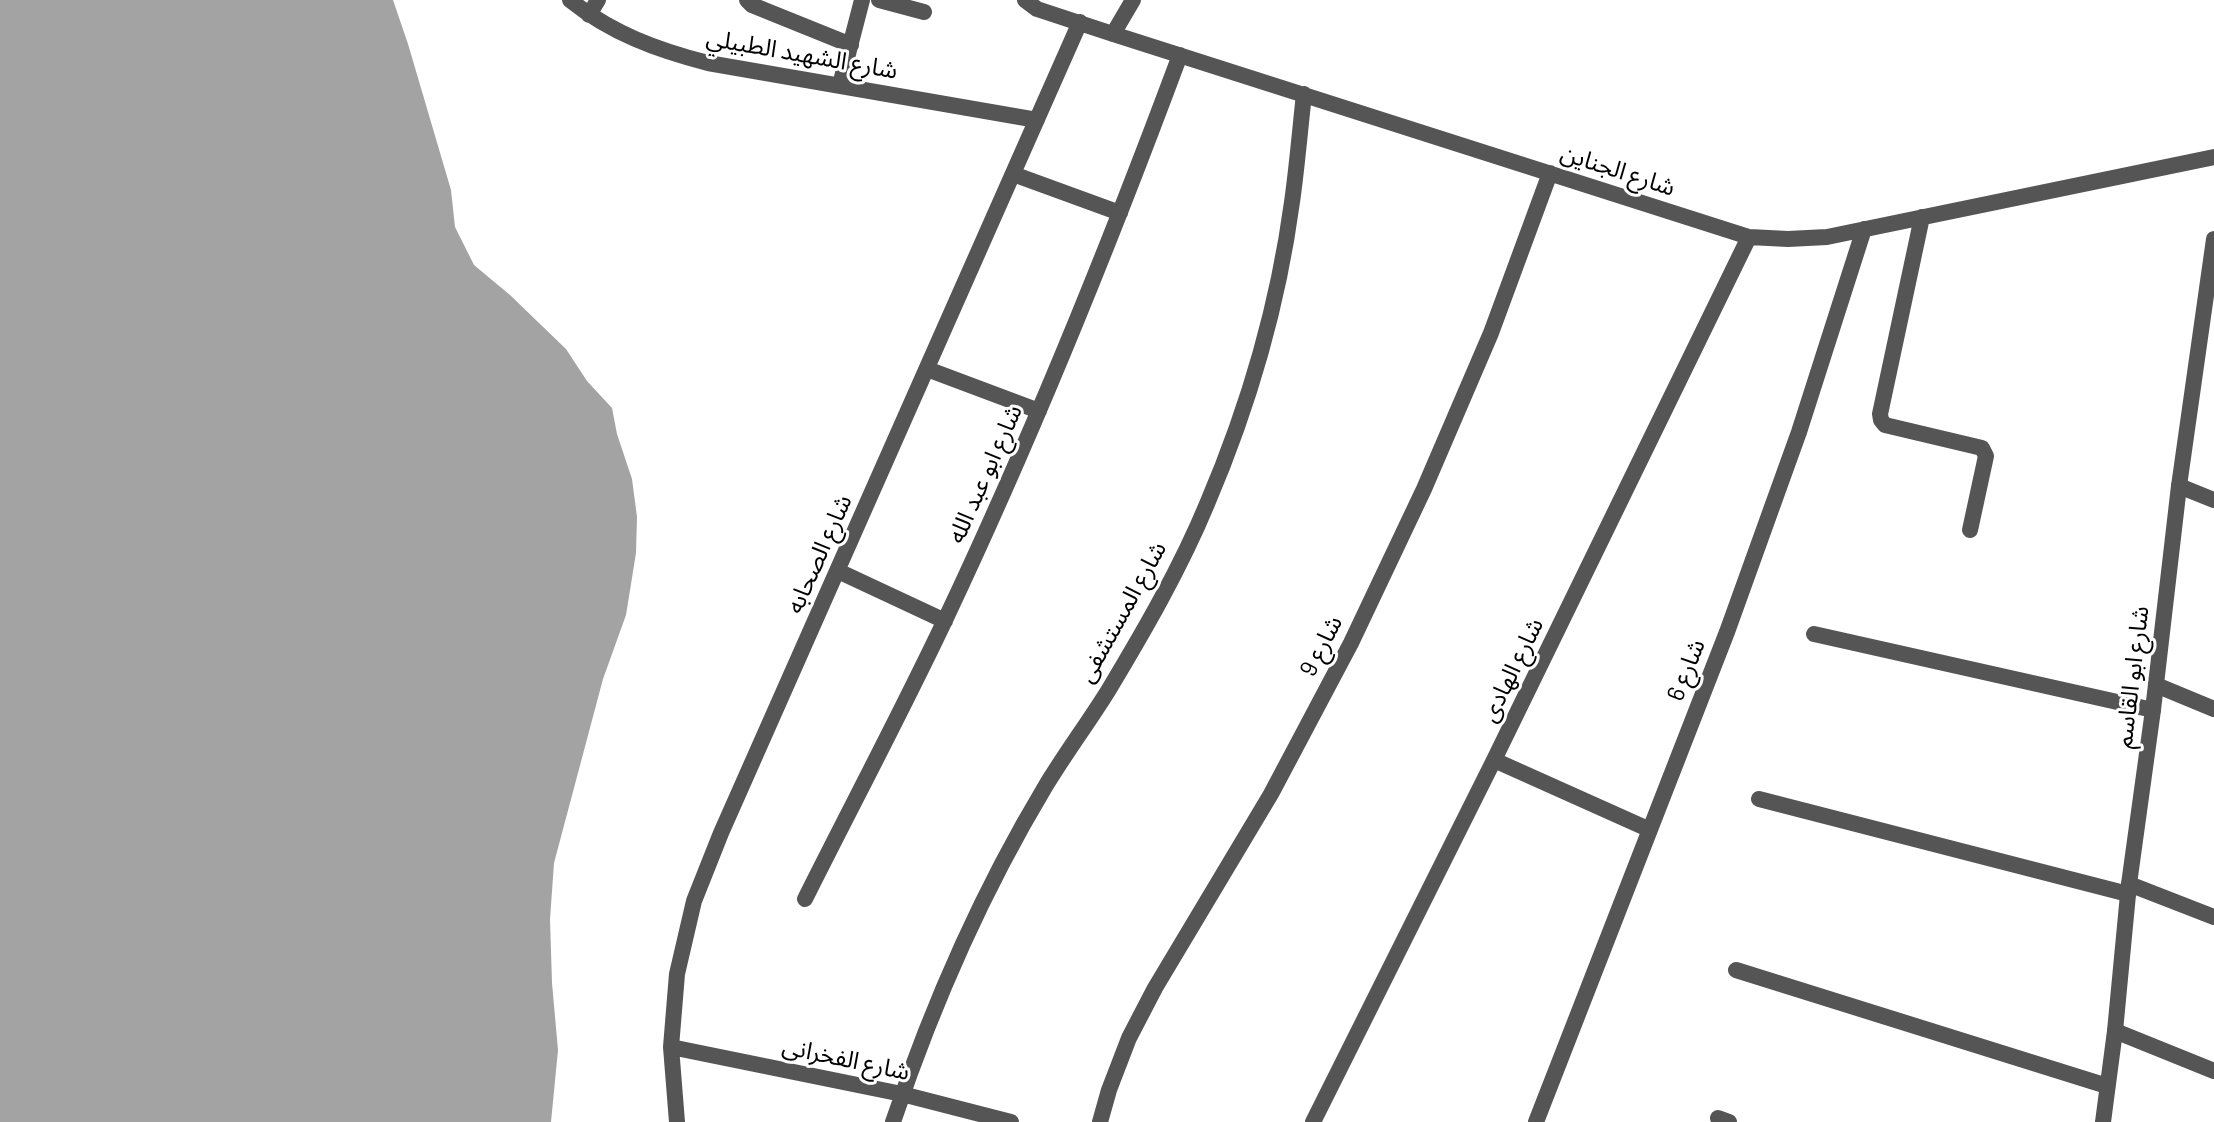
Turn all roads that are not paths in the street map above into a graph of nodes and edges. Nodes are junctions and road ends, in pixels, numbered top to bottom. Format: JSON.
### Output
{"nodes":[{"id":1,"x":570,"y":0,"type":"edge"},
{"id":2,"x":747,"y":0,"type":"edge"},
{"id":3,"x":862,"y":0,"type":"edge"},
{"id":4,"x":879,"y":0,"type":"edge"},
{"id":5,"x":1025,"y":0,"type":"edge"},
{"id":6,"x":1133,"y":0,"type":"edge"},
{"id":7,"x":594,"y":7,"type":"edge"},
{"id":8,"x":924,"y":12,"type":"dead end"},
{"id":9,"x":1080,"y":22,"type":"junction"},
{"id":10,"x":1113,"y":34,"type":"junction"},
{"id":11,"x":851,"y":45,"type":"junction"},
{"id":12,"x":1180,"y":55,"type":"junction"},
{"id":13,"x":840,"y":85,"type":"junction"},
{"id":14,"x":1304,"y":94,"type":"junction"},
{"id":15,"x":1037,"y":120,"type":"junction"},
{"id":16,"x":2214,"y":157,"type":"edge"},
{"id":17,"x":1550,"y":173,"type":"junction"},
{"id":18,"x":1013,"y":174,"type":"junction"},
{"id":19,"x":1120,"y":213,"type":"junction"},
{"id":20,"x":1922,"y":217,"type":"junction"},
{"id":21,"x":1864,"y":229,"type":"junction"},
{"id":22,"x":1749,"y":237,"type":"junction"},
{"id":23,"x":2214,"y":239,"type":"edge"},
{"id":24,"x":927,"y":369,"type":"junction"},
{"id":25,"x":1039,"y":411,"type":"junction"},
{"id":26,"x":2179,"y":486,"type":"junction"},
{"id":27,"x":2214,"y":500,"type":"edge"},
{"id":28,"x":1970,"y":530,"type":"dead end"},
{"id":29,"x":838,"y":571,"type":"junction"},
{"id":30,"x":945,"y":621,"type":"junction"},
{"id":31,"x":1814,"y":634,"type":"dead end"},
{"id":32,"x":2156,"y":685,"type":"junction"},
{"id":33,"x":2214,"y":709,"type":"edge"},
{"id":34,"x":2153,"y":710,"type":"junction"},
{"id":35,"x":1494,"y":760,"type":"junction"},
{"id":36,"x":1759,"y":799,"type":"dead end"},
{"id":37,"x":1648,"y":829,"type":"junction"},
{"id":38,"x":2128,"y":889,"type":"junction"},
{"id":39,"x":805,"y":899,"type":"dead end"},
{"id":40,"x":2214,"y":917,"type":"edge"},
{"id":41,"x":1736,"y":970,"type":"dead end"},
{"id":42,"x":2115,"y":1031,"type":"junction"},
{"id":43,"x":671,"y":1047,"type":"junction"},
{"id":44,"x":2214,"y":1071,"type":"edge"},
{"id":45,"x":2107,"y":1086,"type":"junction"},
{"id":46,"x":902,"y":1094,"type":"junction"},
{"id":47,"x":677,"y":1122,"type":"edge"},
{"id":48,"x":893,"y":1122,"type":"edge"},
{"id":49,"x":1011,"y":1122,"type":"edge"},
{"id":50,"x":1100,"y":1122,"type":"edge"},
{"id":51,"x":1313,"y":1122,"type":"edge"},
{"id":52,"x":1536,"y":1122,"type":"edge"},
{"id":53,"x":2103,"y":1122,"type":"edge"}],
"edges":[{"from":1,"to":7,"type":"street","name":"شارع الشهيد الطبيلي"},
{"from":2,"to":11,"type":"street"},
{"from":3,"to":11,"type":"street"},
{"from":4,"to":8,"type":"street"},
{"from":5,"to":9,"type":"street","name":"شارع الجناين"},
{"from":6,"to":10,"type":"street"},
{"from":7,"to":13,"type":"street","name":"شارع الشهيد الطبيلي"},
{"from":9,"to":10,"type":"street","name":"شارع الجناين"},
{"from":9,"to":15,"type":"street","name":"شارع الصحابه"},
{"from":10,"to":12,"type":"street","name":"شارع الجناين"},
{"from":11,"to":13,"type":"street"},
{"from":12,"to":14,"type":"street","name":"شارع الجناين"},
{"from":12,"to":19,"type":"street","name":"شارع ابو عبد الله"},
{"from":13,"to":15,"type":"street","name":"شارع الشهيد الطبيلي"},
{"from":14,"to":17,"type":"street","name":"شارع الجناين"},
{"from":14,"to":46,"type":"street","name":"شارع المستشفى"},
{"from":15,"to":18,"type":"street","name":"شارع الصحابه"},
{"from":16,"to":20,"type":"street","name":"شارع الجناين"},
{"from":17,"to":22,"type":"street","name":"شارع الجناين"},
{"from":17,"to":50,"type":"street","name":"شارع 9"},
{"from":18,"to":19,"type":"street"},
{"from":18,"to":24,"type":"street","name":"شارع الصحابه"},
{"from":19,"to":25,"type":"street","name":"شارع ابو عبد الله"},
{"from":20,"to":21,"type":"street","name":"شارع الجناين"},
{"from":20,"to":28,"type":"street"},
{"from":21,"to":22,"type":"street","name":"شارع الجناين"},
{"from":21,"to":37,"type":"street","name":"شارع 6"},
{"from":22,"to":35,"type":"street","name":"شارع الهادى"},
{"from":23,"to":26,"type":"street","name":"شارع ابو القاسم"},
{"from":24,"to":25,"type":"street"},
{"from":24,"to":29,"type":"street","name":"شارع الصحابه"},
{"from":25,"to":30,"type":"street","name":"شارع ابو عبد الله"},
{"from":26,"to":27,"type":"street"},
{"from":26,"to":32,"type":"street","name":"شارع ابو القاسم"},
{"from":29,"to":30,"type":"street"},
{"from":29,"to":43,"type":"street","name":"شارع الصحابه"},
{"from":30,"to":39,"type":"street","name":"شارع ابو عبد الله"},
{"from":31,"to":34,"type":"street"},
{"from":32,"to":33,"type":"street"},
{"from":32,"to":34,"type":"street","name":"شارع ابو القاسم"},
{"from":34,"to":38,"type":"street","name":"شارع ابو القاسم"},
{"from":35,"to":37,"type":"street"},
{"from":35,"to":51,"type":"street","name":"شارع الهادى"},
{"from":36,"to":38,"type":"street"},
{"from":37,"to":52,"type":"street","name":"شارع 6"},
{"from":38,"to":40,"type":"street"},
{"from":38,"to":42,"type":"street","name":"شارع ابو القاسم"},
{"from":41,"to":45,"type":"street"},
{"from":42,"to":44,"type":"street"},
{"from":42,"to":45,"type":"street","name":"شارع ابو القاسم"},
{"from":43,"to":46,"type":"street","name":"شارع الفخرانى"},
{"from":43,"to":47,"type":"street","name":"شارع الصحابه"},
{"from":45,"to":53,"type":"street","name":"شارع ابو القاسم"},
{"from":46,"to":48,"type":"street","name":"شارع المستشفى"},
{"from":46,"to":49,"type":"street","name":"شارع الفخرانى"}]}
